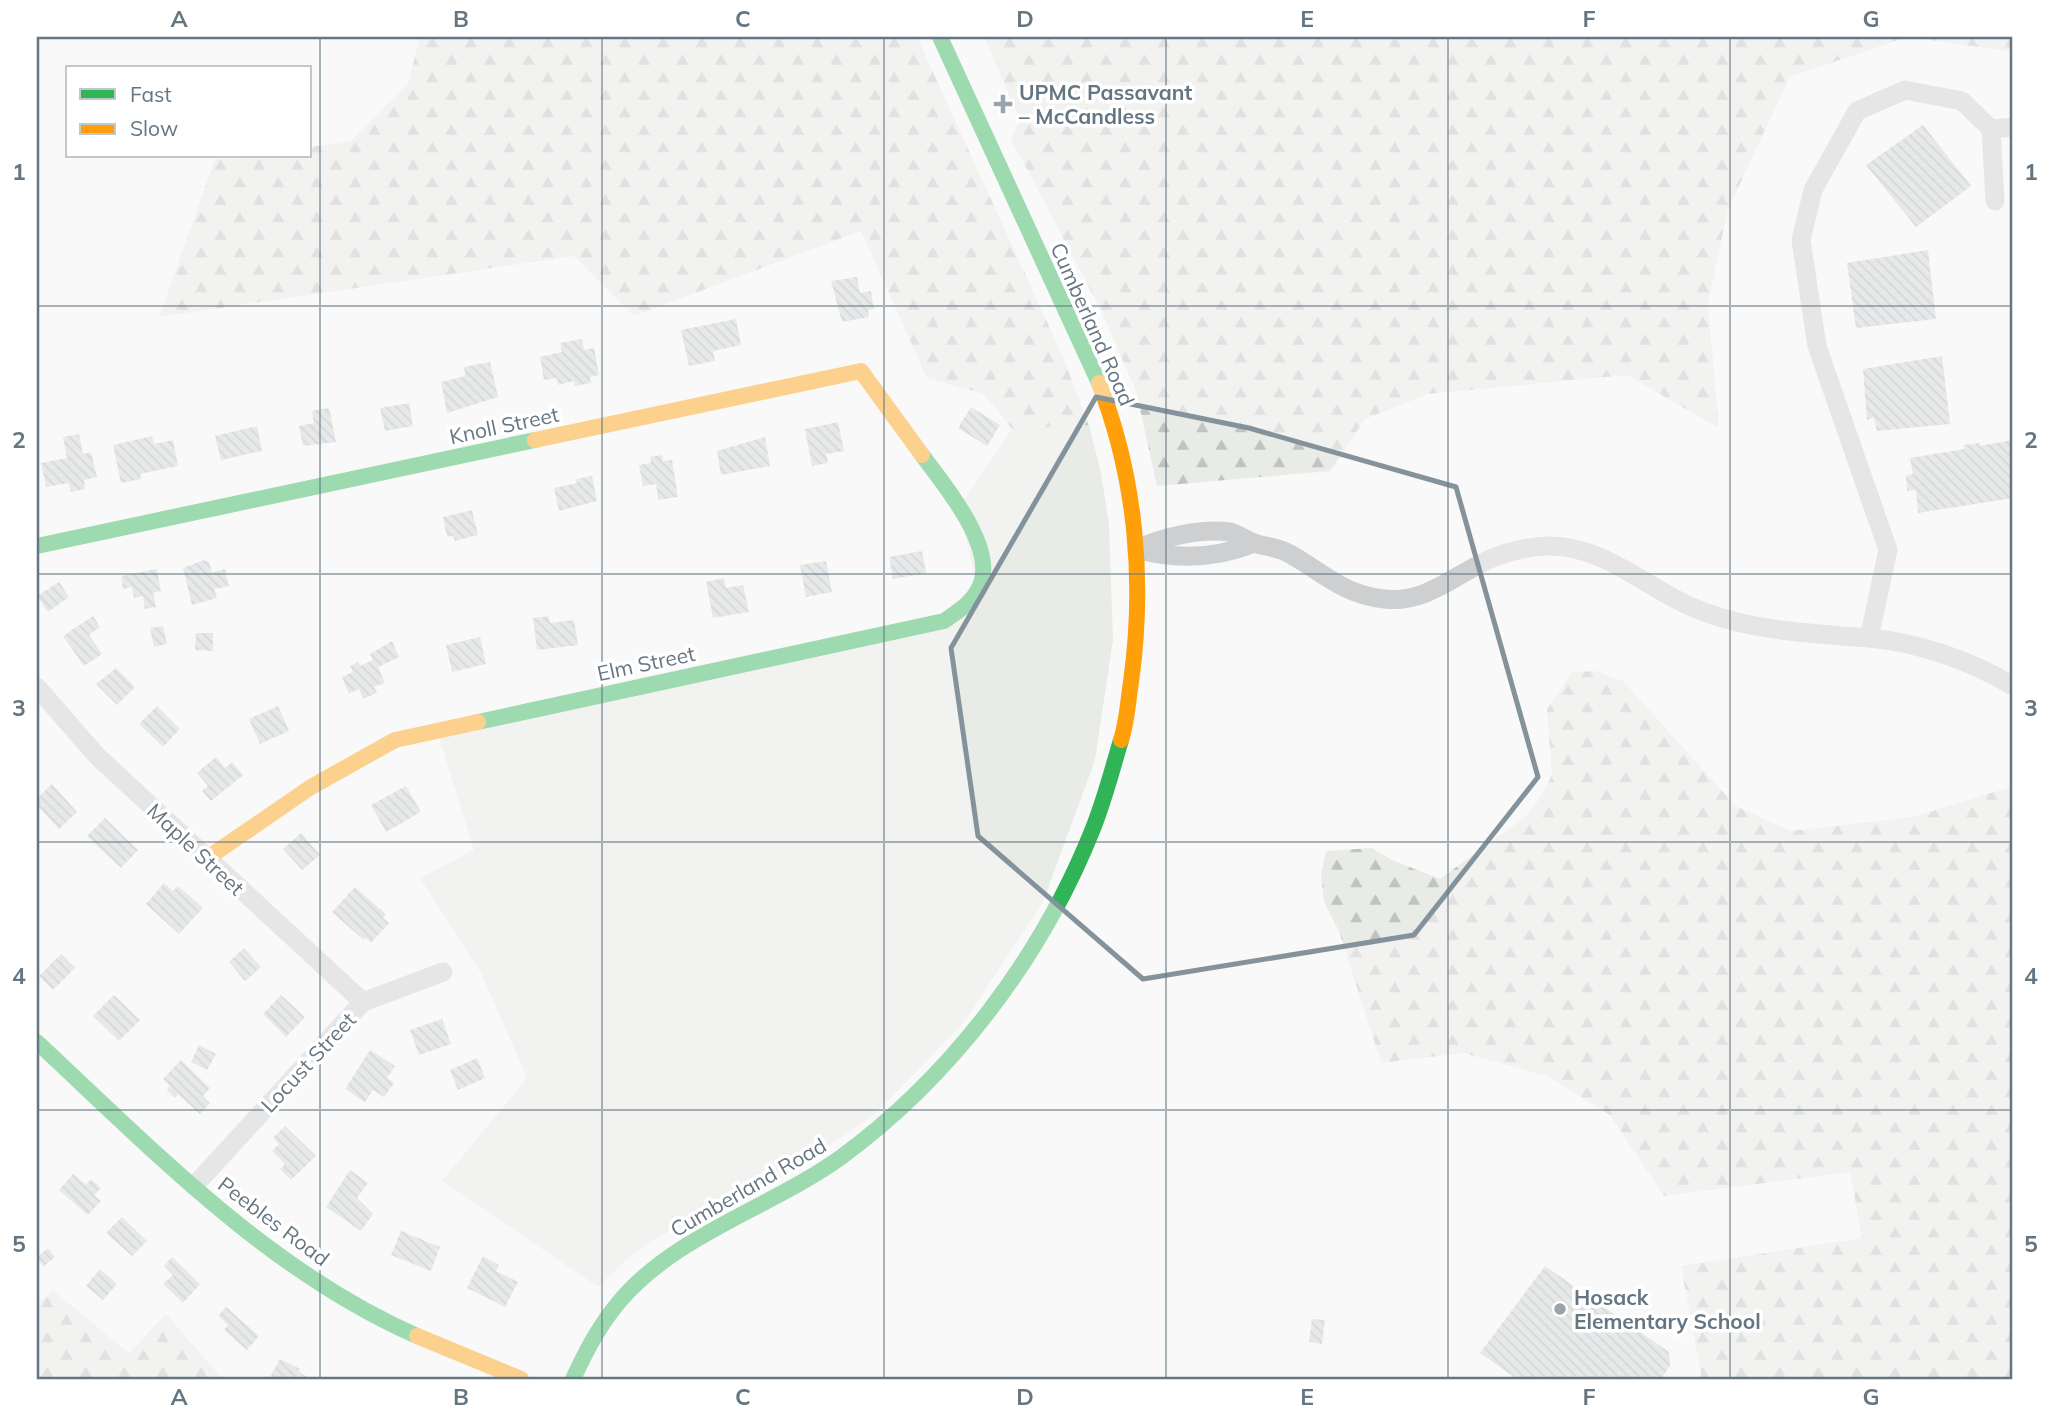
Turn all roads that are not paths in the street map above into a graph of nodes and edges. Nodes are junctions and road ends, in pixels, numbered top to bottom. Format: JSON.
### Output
{"nodes":[{"id":1,"x":940,"y":37,"type":"edge"},
{"id":2,"x":2013,"y":127,"type":"edge"},
{"id":3,"x":1990,"y":129,"type":"junction"},
{"id":4,"x":1995,"y":201,"type":"dead end"},
{"id":5,"x":932,"y":469,"type":"joint"},
{"id":6,"x":37,"y":546,"type":"edge"},
{"id":7,"x":1137,"y":549,"type":"junction"},
{"id":8,"x":1869,"y":638,"type":"junction"},
{"id":9,"x":2013,"y":686,"type":"edge"},
{"id":10,"x":37,"y":687,"type":"edge"},
{"id":11,"x":206,"y":859,"type":"junction"},
{"id":12,"x":443,"y":972,"type":"dead end"},
{"id":13,"x":363,"y":1002,"type":"junction"},
{"id":14,"x":37,"y":1042,"type":"edge"},
{"id":15,"x":194,"y":1186,"type":"junction"},
{"id":16,"x":521,"y":1379,"type":"edge"},
{"id":17,"x":573,"y":1379,"type":"edge"}],
"edges":[{"from":1,"to":7,"type":"street","name":"Cumberland Road"},
{"from":2,"to":3,"type":"street"},
{"from":3,"to":4,"type":"street"},
{"from":3,"to":8,"type":"street"},
{"from":5,"to":6,"type":"street","name":"Knoll Street"},
{"from":5,"to":11,"type":"street","name":"Elm Street"},
{"from":7,"to":8,"type":"street"},
{"from":7,"to":17,"type":"street","name":"Cumberland Road"},
{"from":8,"to":9,"type":"street"},
{"from":10,"to":11,"type":"street","name":"Maple Street"},
{"from":11,"to":13,"type":"street","name":"Maple Street"},
{"from":12,"to":13,"type":"street","name":"Locust Street"},
{"from":13,"to":15,"type":"street","name":"Locust Street"},
{"from":14,"to":15,"type":"street","name":"Peebles Road"},
{"from":15,"to":16,"type":"street","name":"Peebles Road"}]}
